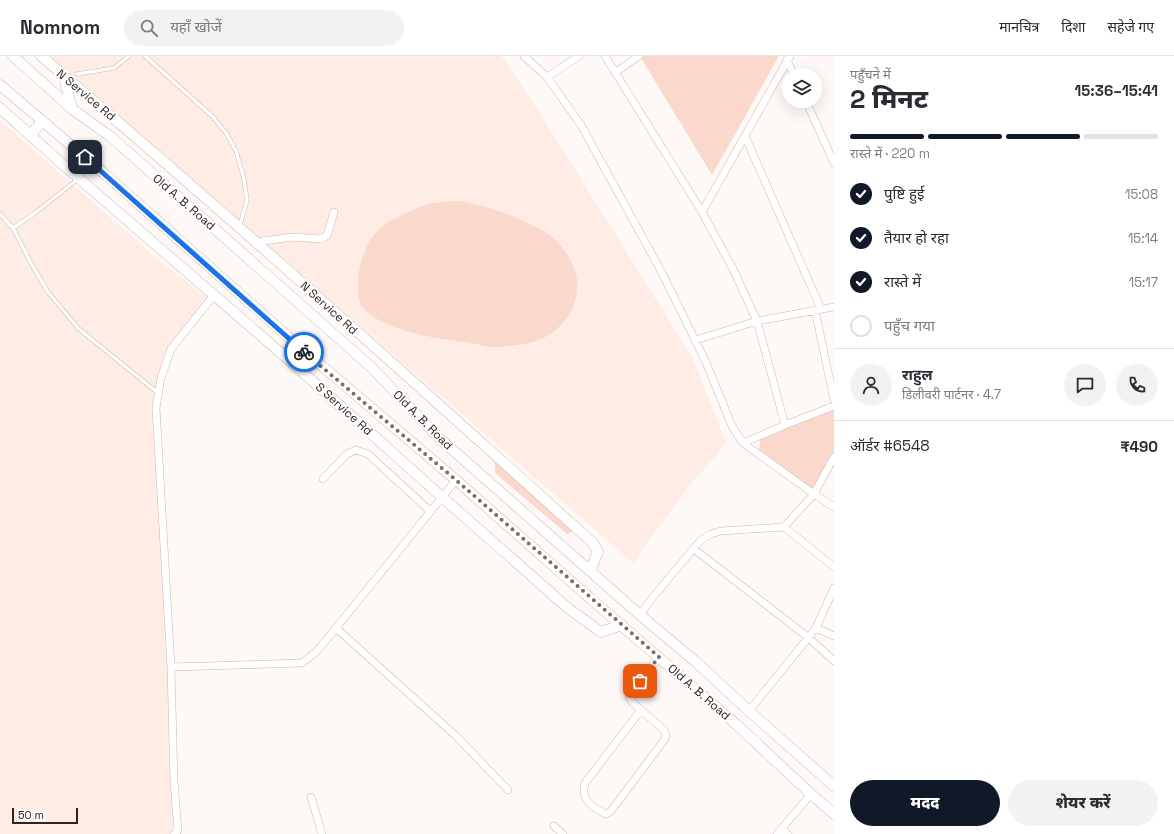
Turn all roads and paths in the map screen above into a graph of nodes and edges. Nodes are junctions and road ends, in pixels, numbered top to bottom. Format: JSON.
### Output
{"nodes":[{"id":1,"x":13,"y":56,"type":"edge"},
{"id":2,"x":41,"y":56,"type":"edge"},
{"id":3,"x":129,"y":56,"type":"edge"},
{"id":4,"x":145,"y":56,"type":"edge"},
{"id":5,"x":524,"y":56,"type":"edge"},
{"id":6,"x":579,"y":56,"type":"edge"},
{"id":7,"x":605,"y":56,"type":"edge"},
{"id":8,"x":639,"y":56,"type":"edge"},
{"id":9,"x":788,"y":58,"type":"edge"},
{"id":10,"x":792,"y":68,"type":"edge"},
{"id":11,"x":616,"y":72,"type":"junction"},
{"id":12,"x":77,"y":74,"type":"dead end"},
{"id":13,"x":64,"y":76,"type":"junction"},
{"id":14,"x":547,"y":77,"type":"junction"},
{"id":15,"x":0,"y":85,"type":"edge"},
{"id":16,"x":0,"y":108,"type":"edge"},
{"id":17,"x":809,"y":108,"type":"edge"},
{"id":18,"x":72,"y":109,"type":"junction"},
{"id":19,"x":43,"y":121,"type":"junction"},
{"id":20,"x":30,"y":135,"type":"junction"},
{"id":21,"x":745,"y":136,"type":"junction"},
{"id":22,"x":834,"y":163,"type":"edge"},
{"id":23,"x":79,"y":178,"type":"junction"},
{"id":24,"x":334,"y":212,"type":"dead end"},
{"id":25,"x":702,"y":212,"type":"junction"},
{"id":26,"x":0,"y":214,"type":"edge"},
{"id":27,"x":14,"y":228,"type":"junction"},
{"id":28,"x":239,"y":228,"type":"junction"},
{"id":29,"x":255,"y":242,"type":"junction"},
{"id":30,"x":214,"y":295,"type":"junction"},
{"id":31,"x":834,"y":307,"type":"edge"},
{"id":32,"x":818,"y":309,"type":"junction"},
{"id":33,"x":757,"y":321,"type":"junction"},
{"id":34,"x":696,"y":340,"type":"junction"},
{"id":35,"x":158,"y":393,"type":"junction"},
{"id":36,"x":834,"y":400,"type":"edge"},
{"id":37,"x":834,"y":406,"type":"edge"},
{"id":38,"x":784,"y":425,"type":"junction"},
{"id":39,"x":743,"y":443,"type":"junction"},
{"id":40,"x":834,"y":457,"type":"edge"},
{"id":41,"x":323,"y":479,"type":"dead end"},
{"id":42,"x":456,"y":480,"type":"junction"},
{"id":43,"x":814,"y":494,"type":"junction"},
{"id":44,"x":442,"y":497,"type":"junction"},
{"id":45,"x":834,"y":507,"type":"edge"},
{"id":46,"x":430,"y":511,"type":"junction"},
{"id":47,"x":784,"y":527,"type":"junction"},
{"id":48,"x":694,"y":549,"type":"junction"},
{"id":49,"x":834,"y":567,"type":"edge"},
{"id":50,"x":590,"y":570,"type":"junction"},
{"id":51,"x":834,"y":588,"type":"edge"},
{"id":52,"x":640,"y":615,"type":"junction"},
{"id":53,"x":622,"y":625,"type":"junction"},
{"id":54,"x":336,"y":628,"type":"junction"},
{"id":55,"x":816,"y":628,"type":"junction"},
{"id":56,"x":834,"y":636,"type":"edge"},
{"id":57,"x":809,"y":638,"type":"junction"},
{"id":58,"x":659,"y":657,"type":"junction"},
{"id":59,"x":834,"y":661,"type":"edge"},
{"id":60,"x":171,"y":667,"type":"junction"},
{"id":61,"x":641,"y":710,"type":"junction"},
{"id":62,"x":749,"y":711,"type":"junction"},
{"id":63,"x":834,"y":786,"type":"edge"},
{"id":64,"x":508,"y":790,"type":"dead end"},
{"id":65,"x":811,"y":794,"type":"junction"},
{"id":66,"x":311,"y":797,"type":"dead end"},
{"id":67,"x":834,"y":814,"type":"edge"},
{"id":68,"x":554,"y":826,"type":"dead end"},
{"id":69,"x":779,"y":831,"type":"edge"},
{"id":70,"x":177,"y":833,"type":"edge"},
{"id":71,"x":322,"y":834,"type":"edge"},
{"id":72,"x":564,"y":834,"type":"edge"},
{"id":73,"x":788,"y":834,"type":"edge"}],
"edges":[{"from":1,"to":18,"type":"main road","name":"Old A. B. Road"},
{"from":2,"to":13,"type":"main road","name":"N Service Rd"},
{"from":3,"to":12,"type":"lane"},
{"from":4,"to":28,"type":"lane"},
{"from":5,"to":14,"type":"street"},
{"from":6,"to":14,"type":"street"},
{"from":7,"to":11,"type":"street"},
{"from":8,"to":11,"type":"street"},
{"from":9,"to":10,"type":"street"},
{"from":9,"to":21,"type":"street"},
{"from":11,"to":25,"type":"street"},
{"from":13,"to":18,"type":"main road"},
{"from":13,"to":28,"type":"main road","name":"N Service Rd"},
{"from":14,"to":34,"type":"street"},
{"from":15,"to":19,"type":"main road","name":"Old A. B. Road"},
{"from":16,"to":20,"type":"main road","name":"S Service Rd"},
{"from":17,"to":22,"type":"street"},
{"from":18,"to":50,"type":"main road","name":"Old A. B. Road"},
{"from":19,"to":20,"type":"main road"},
{"from":19,"to":42,"type":"main road","name":"Old A. B. Road"},
{"from":20,"to":23,"type":"main road","name":"S Service Rd"},
{"from":21,"to":25,"type":"street"},
{"from":21,"to":32,"type":"street"},
{"from":23,"to":27,"type":"lane"},
{"from":23,"to":30,"type":"main road","name":"S Service Rd"},
{"from":24,"to":29,"type":"street"},
{"from":25,"to":33,"type":"street"},
{"from":26,"to":27,"type":"lane"},
{"from":27,"to":35,"type":"lane"},
{"from":28,"to":29,"type":"main road","name":"N Service Rd"},
{"from":29,"to":50,"type":"main road","name":"N Service Rd"},
{"from":30,"to":35,"type":"street"},
{"from":30,"to":44,"type":"main road","name":"S Service Rd"},
{"from":31,"to":32,"type":"street"},
{"from":32,"to":33,"type":"street"},
{"from":32,"to":36,"type":"street"},
{"from":33,"to":34,"type":"street"},
{"from":33,"to":38,"type":"street"},
{"from":34,"to":39,"type":"street"},
{"from":35,"to":60,"type":"street"},
{"from":37,"to":38,"type":"street"},
{"from":38,"to":39,"type":"street"},
{"from":39,"to":43,"type":"street"},
{"from":40,"to":43,"type":"street"},
{"from":41,"to":46,"type":"street"},
{"from":42,"to":44,"type":"street"},
{"from":42,"to":53,"type":"main road","name":"Old A. B. Road"},
{"from":43,"to":45,"type":"street"},
{"from":43,"to":47,"type":"street"},
{"from":44,"to":46,"type":"street"},
{"from":44,"to":53,"type":"main road","name":"S Service Rd"},
{"from":46,"to":54,"type":"street"},
{"from":47,"to":48,"type":"street"},
{"from":47,"to":49,"type":"street"},
{"from":48,"to":52,"type":"street"},
{"from":48,"to":57,"type":"street"},
{"from":50,"to":52,"type":"main road","name":"Old A. B. Road"},
{"from":51,"to":55,"type":"street"},
{"from":52,"to":62,"type":"main road","name":"Old A. B. Road"},
{"from":53,"to":58,"type":"main road","name":"Old A. B. Road"},
{"from":54,"to":60,"type":"street"},
{"from":54,"to":64,"type":"street"},
{"from":55,"to":56,"type":"street"},
{"from":55,"to":57,"type":"street"},
{"from":57,"to":59,"type":"street"},
{"from":57,"to":62,"type":"street"},
{"from":58,"to":61,"type":"street"},
{"from":58,"to":65,"type":"main road","name":"Old A. B. Road"},
{"from":60,"to":70,"type":"street"},
{"from":61,"to":61,"type":"street"},
{"from":62,"to":63,"type":"main road","name":"Old A. B. Road"},
{"from":65,"to":67,"type":"main road","name":"Old A. B. Road"},
{"from":65,"to":69,"type":"street"},
{"from":66,"to":71,"type":"street"},
{"from":68,"to":72,"type":"street"},
{"from":69,"to":73,"type":"street"}]}
